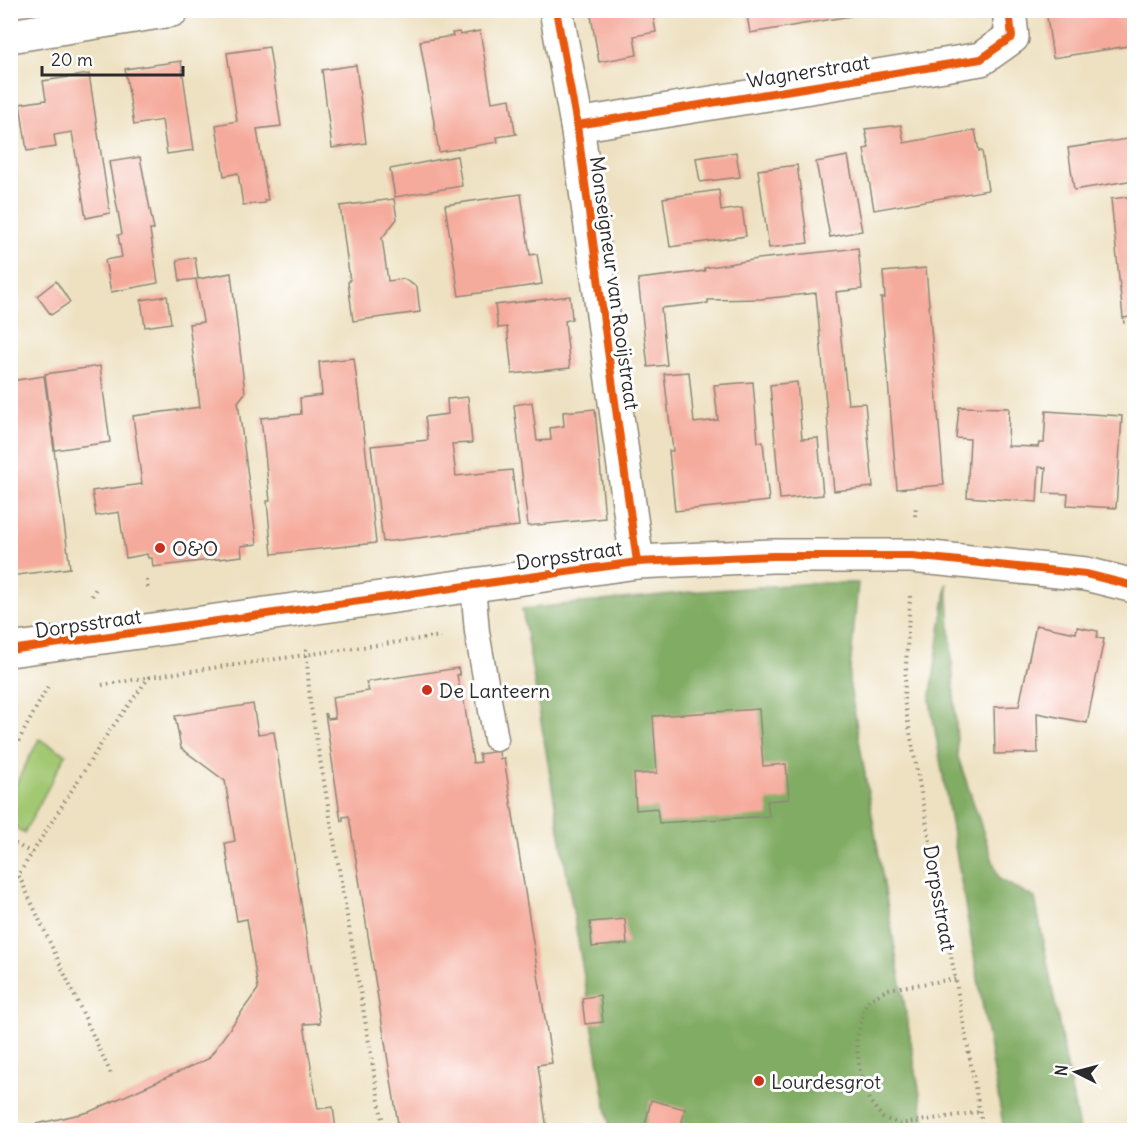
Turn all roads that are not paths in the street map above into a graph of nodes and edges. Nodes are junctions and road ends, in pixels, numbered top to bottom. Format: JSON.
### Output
{"nodes":[{"id":1,"x":172,"y":10,"type":"edge"},
{"id":2,"x":556,"y":10,"type":"edge"},
{"id":3,"x":1009,"y":10,"type":"edge"},
{"id":4,"x":10,"y":36,"type":"edge"},
{"id":5,"x":577,"y":124,"type":"junction"},
{"id":6,"x":637,"y":562,"type":"junction"},
{"id":7,"x":473,"y":585,"type":"junction"},
{"id":8,"x":1134,"y":586,"type":"edge"},
{"id":9,"x":10,"y":650,"type":"edge"},
{"id":10,"x":496,"y":739,"type":"dead end"}],
"edges":[{"from":1,"to":4,"type":"street"},
{"from":2,"to":5,"type":"street","name":"Monseigneur van Rooijstraat"},
{"from":3,"to":5,"type":"street","name":"Wagnerstraat"},
{"from":5,"to":6,"type":"street","name":"Monseigneur van Rooijstraat"},
{"from":6,"to":7,"type":"street","name":"Dorpsstraat"},
{"from":6,"to":8,"type":"street","name":"Dorpsstraat"},
{"from":7,"to":9,"type":"street","name":"Dorpsstraat"},
{"from":7,"to":10,"type":"lane"}]}
